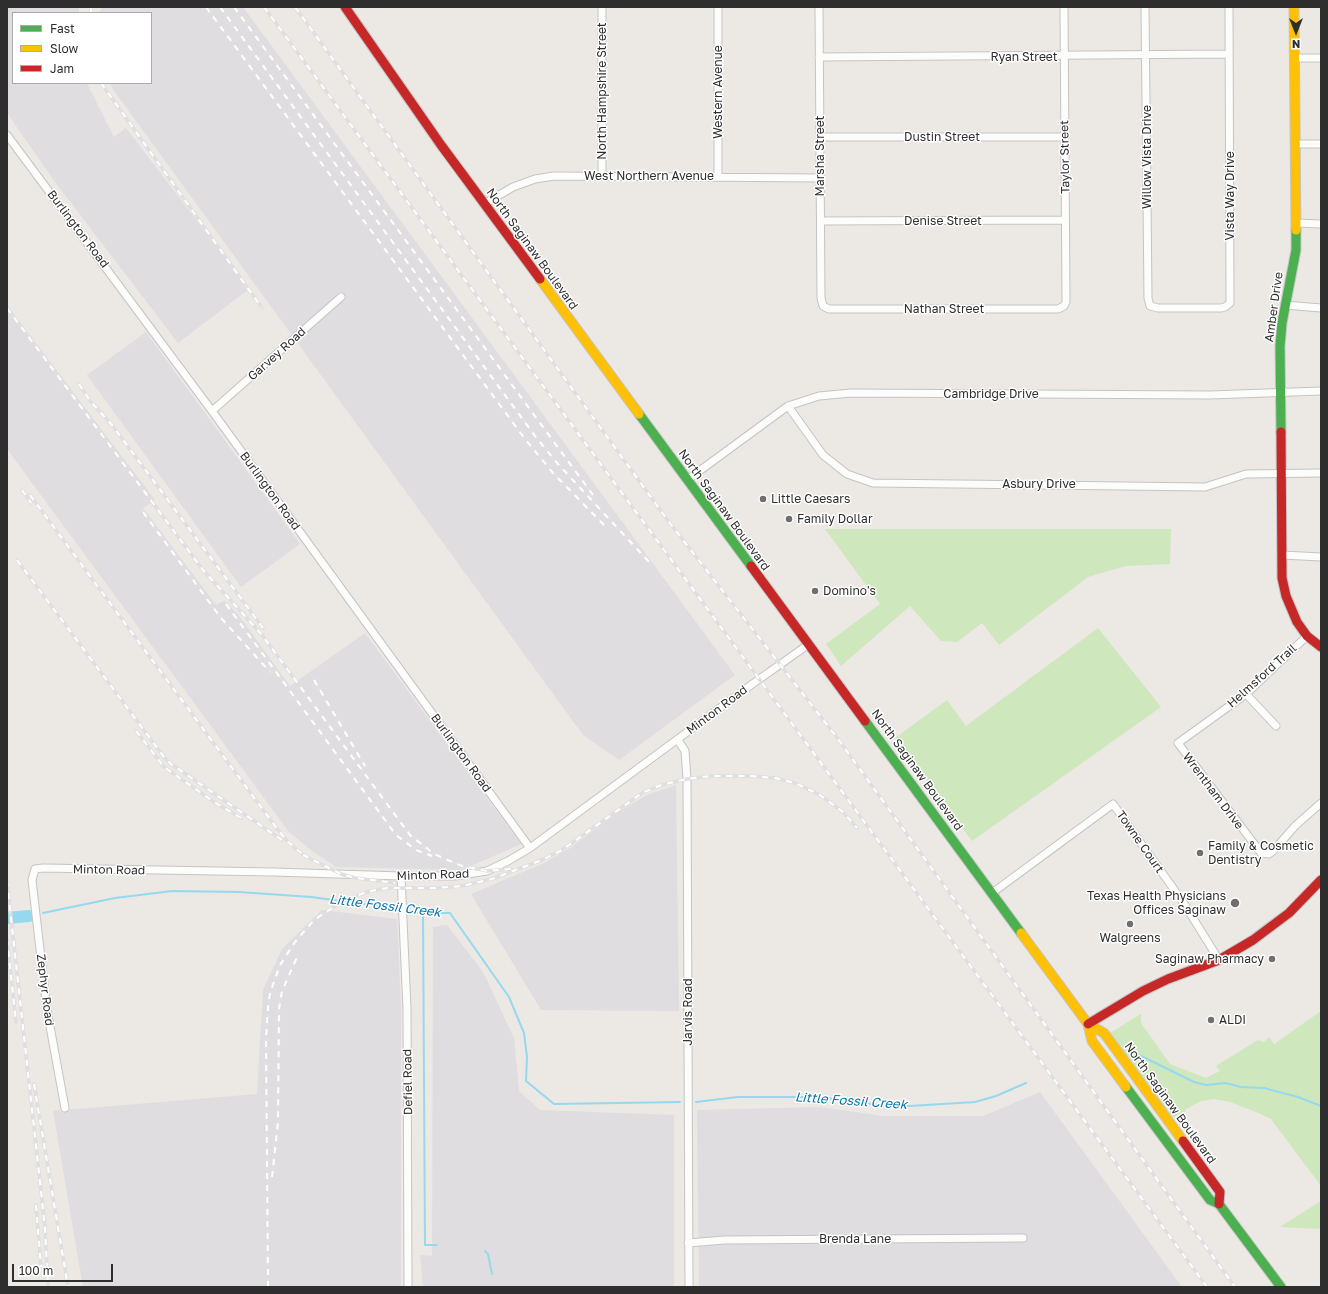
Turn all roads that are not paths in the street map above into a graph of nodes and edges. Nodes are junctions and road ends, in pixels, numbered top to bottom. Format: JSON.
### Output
{"nodes":[{"id":1,"x":345,"y":7,"type":"edge"},
{"id":2,"x":602,"y":7,"type":"edge"},
{"id":3,"x":718,"y":7,"type":"edge"},
{"id":4,"x":819,"y":7,"type":"edge"},
{"id":5,"x":1064,"y":7,"type":"edge"},
{"id":6,"x":1145,"y":7,"type":"edge"},
{"id":7,"x":1229,"y":7,"type":"edge"},
{"id":8,"x":1294,"y":7,"type":"edge"},
{"id":9,"x":1229,"y":54,"type":"junction"},
{"id":10,"x":1146,"y":55,"type":"junction"},
{"id":11,"x":1065,"y":56,"type":"junction"},
{"id":12,"x":819,"y":57,"type":"junction"},
{"id":13,"x":1294,"y":58,"type":"junction"},
{"id":14,"x":1321,"y":58,"type":"edge"},
{"id":15,"x":7,"y":135,"type":"edge"},
{"id":16,"x":820,"y":137,"type":"junction"},
{"id":17,"x":1065,"y":137,"type":"junction"},
{"id":18,"x":1295,"y":144,"type":"junction"},
{"id":19,"x":1321,"y":144,"type":"edge"},
{"id":20,"x":602,"y":175,"type":"junction"},
{"id":21,"x":718,"y":176,"type":"junction"},
{"id":22,"x":820,"y":178,"type":"junction"},
{"id":23,"x":484,"y":204,"type":"junction"},
{"id":24,"x":1066,"y":220,"type":"junction"},
{"id":25,"x":821,"y":221,"type":"junction"},
{"id":26,"x":1296,"y":223,"type":"junction"},
{"id":27,"x":1321,"y":224,"type":"edge"},
{"id":28,"x":341,"y":297,"type":"dead end"},
{"id":29,"x":1285,"y":305,"type":"junction"},
{"id":30,"x":823,"y":306,"type":"joint"},
{"id":31,"x":1064,"y":306,"type":"joint"},
{"id":32,"x":1150,"y":306,"type":"joint"},
{"id":33,"x":1321,"y":308,"type":"edge"},
{"id":34,"x":1281,"y":391,"type":"junction"},
{"id":35,"x":1321,"y":391,"type":"edge"},
{"id":36,"x":788,"y":406,"type":"junction"},
{"id":37,"x":212,"y":411,"type":"junction"},
{"id":38,"x":1281,"y":472,"type":"junction"},
{"id":39,"x":1321,"y":473,"type":"edge"},
{"id":40,"x":687,"y":480,"type":"junction"},
{"id":41,"x":1282,"y":555,"type":"junction"},
{"id":42,"x":1321,"y":557,"type":"edge"},
{"id":43,"x":1307,"y":636,"type":"junction"},
{"id":44,"x":809,"y":644,"type":"junction"},
{"id":45,"x":1321,"y":647,"type":"edge"},
{"id":46,"x":1246,"y":694,"type":"junction"},
{"id":47,"x":1276,"y":726,"type":"dead end"},
{"id":48,"x":678,"y":740,"type":"junction"},
{"id":49,"x":1178,"y":744,"type":"joint"},
{"id":50,"x":1321,"y":803,"type":"edge"},
{"id":51,"x":530,"y":848,"type":"junction"},
{"id":52,"x":33,"y":872,"type":"joint"},
{"id":53,"x":402,"y":876,"type":"junction"},
{"id":54,"x":1321,"y":880,"type":"edge"},
{"id":55,"x":992,"y":893,"type":"junction"},
{"id":56,"x":1219,"y":960,"type":"junction"},
{"id":57,"x":1088,"y":1024,"type":"junction"},
{"id":58,"x":65,"y":1108,"type":"dead end"},
{"id":59,"x":1219,"y":1204,"type":"junction"},
{"id":60,"x":1023,"y":1238,"type":"dead end"},
{"id":61,"x":688,"y":1243,"type":"junction"},
{"id":62,"x":408,"y":1287,"type":"edge"},
{"id":63,"x":689,"y":1287,"type":"edge"},
{"id":64,"x":1281,"y":1287,"type":"edge"}],
"edges":[{"from":1,"to":23,"type":"main road","name":"North Saginaw Boulevard"},
{"from":2,"to":20,"type":"street","name":"North Hampshire Street"},
{"from":3,"to":21,"type":"street","name":"Western Avenue"},
{"from":4,"to":12,"type":"street","name":"Marsha Street"},
{"from":5,"to":11,"type":"street","name":"Taylor Street"},
{"from":6,"to":10,"type":"street","name":"Willow Vista Drive"},
{"from":7,"to":9,"type":"street","name":"Vista Way Drive"},
{"from":8,"to":13,"type":"main road","name":"Amber Drive"},
{"from":9,"to":10,"type":"street","name":"Ryan Street"},
{"from":9,"to":32,"type":"street","name":"Vista Way Drive"},
{"from":10,"to":11,"type":"street","name":"Ryan Street"},
{"from":10,"to":32,"type":"street","name":"Willow Vista Drive"},
{"from":11,"to":12,"type":"street","name":"Ryan Street"},
{"from":11,"to":17,"type":"street","name":"Taylor Street"},
{"from":12,"to":16,"type":"street","name":"Marsha Street"},
{"from":13,"to":14,"type":"street"},
{"from":13,"to":18,"type":"main road","name":"Amber Drive"},
{"from":15,"to":37,"type":"street","name":"Burlington Road"},
{"from":16,"to":17,"type":"street","name":"Dustin Street"},
{"from":16,"to":22,"type":"street","name":"Marsha Street"},
{"from":17,"to":24,"type":"street","name":"Taylor Street"},
{"from":18,"to":19,"type":"street"},
{"from":18,"to":26,"type":"main road","name":"Amber Drive"},
{"from":20,"to":21,"type":"street","name":"West Northern Avenue"},
{"from":20,"to":23,"type":"street","name":"West Northern Avenue"},
{"from":21,"to":22,"type":"street","name":"West Northern Avenue"},
{"from":22,"to":25,"type":"street","name":"Marsha Street"},
{"from":23,"to":40,"type":"main road","name":"North Saginaw Boulevard"},
{"from":24,"to":25,"type":"street","name":"Denise Street"},
{"from":24,"to":31,"type":"street","name":"Taylor Street"},
{"from":25,"to":30,"type":"street","name":"Marsha Street"},
{"from":26,"to":27,"type":"street"},
{"from":26,"to":29,"type":"main road","name":"Amber Drive"},
{"from":28,"to":37,"type":"street","name":"Garvey Road"},
{"from":29,"to":33,"type":"street"},
{"from":29,"to":34,"type":"main road","name":"Amber Drive"},
{"from":30,"to":31,"type":"street","name":"Nathan Street"},
{"from":34,"to":35,"type":"street","name":"Cambridge Drive"},
{"from":34,"to":36,"type":"street","name":"Cambridge Drive"},
{"from":34,"to":38,"type":"main road","name":"Amber Drive"},
{"from":36,"to":38,"type":"street","name":"Asbury Drive"},
{"from":36,"to":40,"type":"street","name":"Cambridge Drive"},
{"from":37,"to":51,"type":"street","name":"Burlington Road"},
{"from":38,"to":39,"type":"street","name":"Asbury Drive"},
{"from":38,"to":41,"type":"main road","name":"Amber Drive"},
{"from":40,"to":44,"type":"main road","name":"North Saginaw Boulevard"},
{"from":41,"to":42,"type":"street"},
{"from":41,"to":43,"type":"main road","name":"Amber Drive"},
{"from":43,"to":45,"type":"main road","name":"Amber Drive"},
{"from":43,"to":46,"type":"street","name":"Helmsford Trail"},
{"from":44,"to":48,"type":"street","name":"Minton Road"},
{"from":44,"to":55,"type":"main road","name":"North Saginaw Boulevard"},
{"from":46,"to":47,"type":"street"},
{"from":46,"to":49,"type":"street","name":"Helmsford Trail"},
{"from":48,"to":51,"type":"street","name":"Minton Road"},
{"from":48,"to":61,"type":"street","name":"Jarvis Road"},
{"from":49,"to":50,"type":"street","name":"Wrentham Drive"},
{"from":51,"to":53,"type":"street","name":"Minton Road"},
{"from":52,"to":53,"type":"street","name":"Minton Road"},
{"from":52,"to":58,"type":"street","name":"Zephyr Road"},
{"from":53,"to":62,"type":"street","name":"Defiel Road"},
{"from":54,"to":56,"type":"main road"},
{"from":55,"to":56,"type":"street","name":"Towne Court"},
{"from":55,"to":57,"type":"main road","name":"North Saginaw Boulevard"},
{"from":56,"to":57,"type":"main road"},
{"from":57,"to":59,"type":"main road","name":"North Saginaw Boulevard"},
{"from":57,"to":59,"type":"main road","name":"North Saginaw Boulevard"},
{"from":59,"to":64,"type":"main road","name":"North Saginaw Boulevard"},
{"from":60,"to":61,"type":"street","name":"Brenda Lane"},
{"from":61,"to":63,"type":"street","name":"Jarvis Road"}]}
